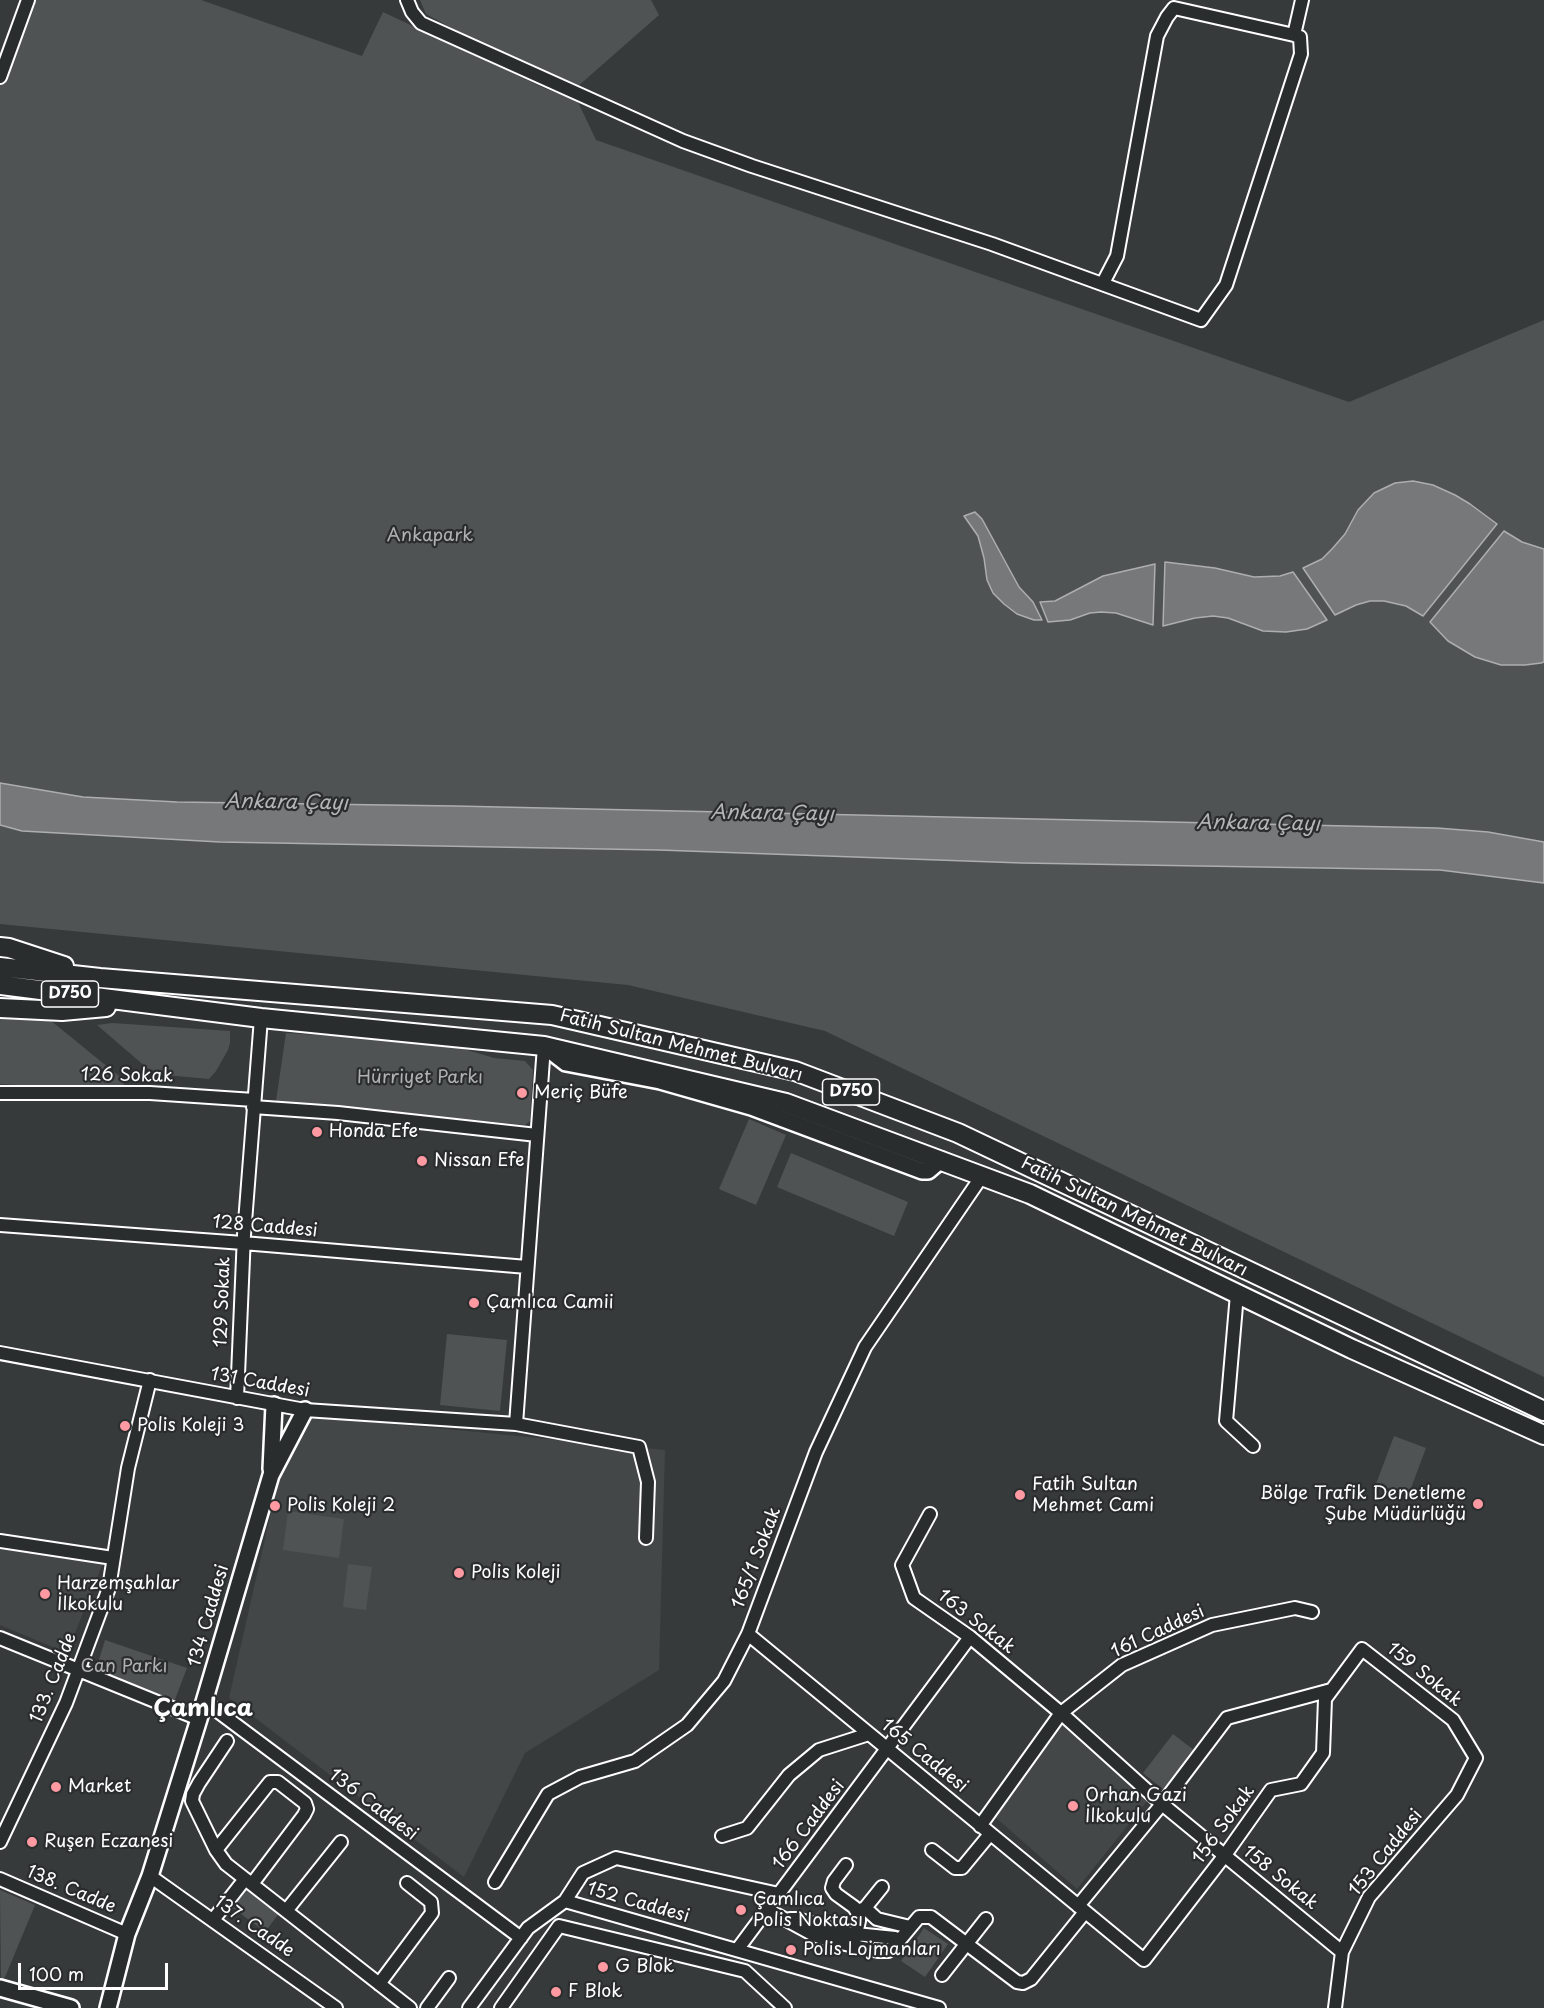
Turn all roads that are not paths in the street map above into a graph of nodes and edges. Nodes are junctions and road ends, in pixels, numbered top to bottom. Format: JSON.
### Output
{"nodes":[{"id":1,"x":28,"y":0,"type":"edge"},
{"id":2,"x":407,"y":0,"type":"edge"},
{"id":3,"x":1302,"y":0,"type":"edge"},
{"id":4,"x":1294,"y":35,"type":"junction"},
{"id":5,"x":0,"y":77,"type":"edge"},
{"id":6,"x":1103,"y":283,"type":"junction"},
{"id":7,"x":0,"y":948,"type":"edge"},
{"id":8,"x":0,"y":967,"type":"edge"},
{"id":9,"x":100,"y":978,"type":"junction"},
{"id":10,"x":0,"y":986,"type":"edge"},
{"id":11,"x":140,"y":1004,"type":"junction"},
{"id":12,"x":0,"y":1008,"type":"edge"},
{"id":13,"x":261,"y":1018,"type":"junction"},
{"id":14,"x":544,"y":1046,"type":"junction"},
{"id":15,"x":0,"y":1093,"type":"edge"},
{"id":16,"x":254,"y":1103,"type":"junction"},
{"id":17,"x":537,"y":1136,"type":"junction"},
{"id":18,"x":982,"y":1176,"type":"junction"},
{"id":19,"x":0,"y":1226,"type":"edge"},
{"id":20,"x":243,"y":1243,"type":"junction"},
{"id":21,"x":527,"y":1267,"type":"junction"},
{"id":22,"x":1237,"y":1294,"type":"junction"},
{"id":23,"x":0,"y":1353,"type":"edge"},
{"id":24,"x":150,"y":1380,"type":"junction"},
{"id":25,"x":237,"y":1398,"type":"junction"},
{"id":26,"x":274,"y":1405,"type":"junction"},
{"id":27,"x":305,"y":1410,"type":"junction"},
{"id":28,"x":1544,"y":1411,"type":"edge"},
{"id":29,"x":516,"y":1424,"type":"junction"},
{"id":30,"x":1544,"y":1435,"type":"edge"},
{"id":31,"x":1253,"y":1446,"type":"dead end"},
{"id":32,"x":271,"y":1475,"type":"junction"},
{"id":33,"x":930,"y":1514,"type":"dead end"},
{"id":34,"x":646,"y":1538,"type":"dead end"},
{"id":35,"x":0,"y":1541,"type":"edge"},
{"id":36,"x":113,"y":1558,"type":"junction"},
{"id":37,"x":1312,"y":1612,"type":"dead end"},
{"id":38,"x":748,"y":1634,"type":"junction"},
{"id":39,"x":969,"y":1637,"type":"junction"},
{"id":40,"x":0,"y":1638,"type":"edge"},
{"id":41,"x":1362,"y":1649,"type":"joint"},
{"id":42,"x":79,"y":1671,"type":"junction"},
{"id":43,"x":1331,"y":1690,"type":"junction"},
{"id":44,"x":204,"y":1701,"type":"junction"},
{"id":45,"x":1061,"y":1713,"type":"junction"},
{"id":46,"x":199,"y":1719,"type":"junction"},
{"id":47,"x":869,"y":1734,"type":"junction"},
{"id":48,"x":227,"y":1741,"type":"dead end"},
{"id":49,"x":887,"y":1749,"type":"junction"},
{"id":50,"x":1458,"y":1795,"type":"joint"},
{"id":51,"x":1162,"y":1803,"type":"junction"},
{"id":52,"x":980,"y":1826,"type":"junction"},
{"id":53,"x":990,"y":1834,"type":"junction"},
{"id":54,"x":722,"y":1836,"type":"dead end"},
{"id":55,"x":0,"y":1842,"type":"edge"},
{"id":56,"x":341,"y":1842,"type":"dead end"},
{"id":57,"x":216,"y":1850,"type":"junction"},
{"id":58,"x":932,"y":1850,"type":"dead end"},
{"id":59,"x":1225,"y":1856,"type":"junction"},
{"id":60,"x":846,"y":1865,"type":"dead end"},
{"id":61,"x":150,"y":1876,"type":"junction"},
{"id":62,"x":0,"y":1879,"type":"edge"},
{"id":63,"x":248,"y":1882,"type":"junction"},
{"id":64,"x":495,"y":1882,"type":"dead end"},
{"id":65,"x":407,"y":1883,"type":"dead end"},
{"id":66,"x":882,"y":1887,"type":"dead end"},
{"id":67,"x":779,"y":1894,"type":"junction"},
{"id":68,"x":565,"y":1901,"type":"junction"},
{"id":69,"x":861,"y":1909,"type":"junction"},
{"id":70,"x":1081,"y":1909,"type":"junction"},
{"id":71,"x":768,"y":1910,"type":"junction"},
{"id":72,"x":286,"y":1911,"type":"junction"},
{"id":73,"x":986,"y":1919,"type":"dead end"},
{"id":74,"x":213,"y":1920,"type":"junction"},
{"id":75,"x":910,"y":1928,"type":"junction"},
{"id":76,"x":127,"y":1934,"type":"junction"},
{"id":77,"x":521,"y":1938,"type":"junction"},
{"id":78,"x":854,"y":1941,"type":"junction"},
{"id":79,"x":967,"y":1943,"type":"junction"},
{"id":80,"x":737,"y":1950,"type":"junction"},
{"id":81,"x":1342,"y":1952,"type":"junction"},
{"id":82,"x":942,"y":1975,"type":"dead end"},
{"id":83,"x":449,"y":1978,"type":"dead end"},
{"id":84,"x":379,"y":1984,"type":"junction"},
{"id":85,"x":0,"y":1988,"type":"edge"},
{"id":86,"x":71,"y":2008,"type":"edge"},
{"id":87,"x":108,"y":2008,"type":"edge"},
{"id":88,"x":336,"y":2008,"type":"edge"},
{"id":89,"x":410,"y":2008,"type":"edge"},
{"id":90,"x":427,"y":2008,"type":"edge"},
{"id":91,"x":469,"y":2008,"type":"edge"},
{"id":92,"x":501,"y":2008,"type":"edge"},
{"id":93,"x":784,"y":2008,"type":"edge"},
{"id":94,"x":939,"y":2008,"type":"edge"},
{"id":95,"x":1335,"y":2008,"type":"edge"}],
"edges":[{"from":1,"to":5,"type":"street"},
{"from":2,"to":6,"type":"street"},
{"from":3,"to":4,"type":"street"},
{"from":4,"to":6,"type":"street"},
{"from":4,"to":6,"type":"street"},
{"from":7,"to":9,"type":"highway"},
{"from":8,"to":9,"type":"highway","name":"Fatih Sultan Mehmet Bulvarı","number":"D750"},
{"from":9,"to":28,"type":"highway","name":"Fatih Sultan Mehmet Bulvarı","number":"D750"},
{"from":10,"to":11,"type":"highway","name":"Fatih Sultan Mehmet Bulvarı","number":"D750"},
{"from":11,"to":12,"type":"highway"},
{"from":11,"to":13,"type":"highway","name":"Fatih Sultan Mehmet Bulvarı","number":"D750"},
{"from":13,"to":14,"type":"highway","name":"Fatih Sultan Mehmet Bulvarı","number":"D750"},
{"from":13,"to":16,"type":"street","name":"129 Sokak"},
{"from":14,"to":17,"type":"street"},
{"from":14,"to":18,"type":"highway","name":"Fatih Sultan Mehmet Bulvarı","number":"D750"},
{"from":15,"to":16,"type":"street","name":"126 Sokak"},
{"from":16,"to":17,"type":"street","name":"126 Sokak"},
{"from":16,"to":20,"type":"street","name":"129 Sokak"},
{"from":17,"to":21,"type":"street"},
{"from":18,"to":22,"type":"highway","name":"Fatih Sultan Mehmet Bulvarı","number":"D750"},
{"from":18,"to":38,"type":"street","name":"165/1 Sokak"},
{"from":19,"to":20,"type":"street","name":"128 Caddesi"},
{"from":20,"to":21,"type":"street","name":"128 Caddesi"},
{"from":20,"to":25,"type":"street","name":"129 Sokak"},
{"from":21,"to":29,"type":"street"},
{"from":22,"to":30,"type":"highway","name":"Fatih Sultan Mehmet Bulvarı","number":"D750"},
{"from":22,"to":31,"type":"street"},
{"from":23,"to":24,"type":"street","name":"131 Caddesi"},
{"from":24,"to":25,"type":"street","name":"131 Caddesi"},
{"from":24,"to":36,"type":"street","name":"133. Cadde"},
{"from":25,"to":26,"type":"street","name":"131 Caddesi"},
{"from":26,"to":27,"type":"street","name":"131 Caddesi"},
{"from":26,"to":32,"type":"main road","name":"134 Caddesi"},
{"from":27,"to":29,"type":"street","name":"131 Caddesi"},
{"from":27,"to":32,"type":"main road","name":"134 Caddesi"},
{"from":29,"to":34,"type":"street","name":"131 Caddesi"},
{"from":32,"to":44,"type":"main road","name":"134 Caddesi"},
{"from":33,"to":39,"type":"street","name":"163 Sokak"},
{"from":35,"to":36,"type":"street"},
{"from":36,"to":42,"type":"street","name":"133. Cadde"},
{"from":37,"to":45,"type":"street","name":"161 Caddesi"},
{"from":38,"to":47,"type":"street","name":"165 Caddesi"},
{"from":38,"to":64,"type":"street","name":"165/1 Sokak"},
{"from":39,"to":45,"type":"street","name":"163 Sokak"},
{"from":39,"to":49,"type":"street","name":"166 Caddesi"},
{"from":40,"to":42,"type":"street"},
{"from":41,"to":43,"type":"street","name":"156 Sokak"},
{"from":41,"to":50,"type":"street","name":"159 Sokak"},
{"from":42,"to":46,"type":"street"},
{"from":42,"to":55,"type":"street","name":"133. Cadde"},
{"from":43,"to":51,"type":"street"},
{"from":43,"to":59,"type":"street","name":"156 Sokak"},
{"from":44,"to":46,"type":"main road","name":"134 Caddesi"},
{"from":44,"to":77,"type":"street","name":"136 Caddesi"},
{"from":45,"to":51,"type":"street","name":"158 Sokak"},
{"from":45,"to":52,"type":"street","name":"161 Caddesi"},
{"from":46,"to":61,"type":"main road","name":"134 Caddesi"},
{"from":47,"to":49,"type":"street","name":"165 Caddesi"},
{"from":47,"to":54,"type":"street"},
{"from":48,"to":57,"type":"street"},
{"from":49,"to":52,"type":"street","name":"165 Caddesi"},
{"from":49,"to":67,"type":"street","name":"166 Caddesi"},
{"from":50,"to":81,"type":"street","name":"153 Caddesi"},
{"from":51,"to":59,"type":"street","name":"158 Sokak"},
{"from":51,"to":70,"type":"street"},
{"from":52,"to":53,"type":"street","name":"165 Caddesi"},
{"from":53,"to":58,"type":"street"},
{"from":53,"to":70,"type":"street","name":"165 Caddesi"},
{"from":56,"to":72,"type":"street"},
{"from":57,"to":63,"type":"street"},
{"from":57,"to":63,"type":"street"},
{"from":59,"to":70,"type":"street","name":"156 Sokak"},
{"from":59,"to":81,"type":"street","name":"158 Sokak"},
{"from":60,"to":69,"type":"street"},
{"from":61,"to":74,"type":"street","name":"137. Cadde"},
{"from":61,"to":76,"type":"main road","name":"134 Caddesi"},
{"from":62,"to":76,"type":"street","name":"138. Cadde"},
{"from":63,"to":72,"type":"street"},
{"from":63,"to":74,"type":"street"},
{"from":65,"to":84,"type":"street"},
{"from":66,"to":69,"type":"street"},
{"from":67,"to":68,"type":"street"},
{"from":67,"to":71,"type":"street","name":"166 Caddesi"},
{"from":68,"to":77,"type":"street","name":"152 Caddesi"},
{"from":68,"to":80,"type":"street","name":"152 Caddesi"},
{"from":69,"to":75,"type":"street"},
{"from":69,"to":78,"type":"street"},
{"from":70,"to":79,"type":"street"},
{"from":71,"to":78,"type":"street"},
{"from":71,"to":80,"type":"street","name":"166 Caddesi"},
{"from":72,"to":84,"type":"street"},
{"from":73,"to":79,"type":"street"},
{"from":74,"to":88,"type":"street","name":"137. Cadde"},
{"from":75,"to":78,"type":"street"},
{"from":75,"to":79,"type":"street"},
{"from":76,"to":87,"type":"main road","name":"134 Caddesi"},
{"from":77,"to":91,"type":"street","name":"152 Caddesi"},
{"from":79,"to":82,"type":"street"},
{"from":80,"to":94,"type":"street","name":"152 Caddesi"},
{"from":81,"to":95,"type":"street","name":"153 Caddesi"},
{"from":83,"to":90,"type":"street"},
{"from":84,"to":89,"type":"street"},
{"from":85,"to":86,"type":"main road"},
{"from":92,"to":93,"type":"street"}]}
